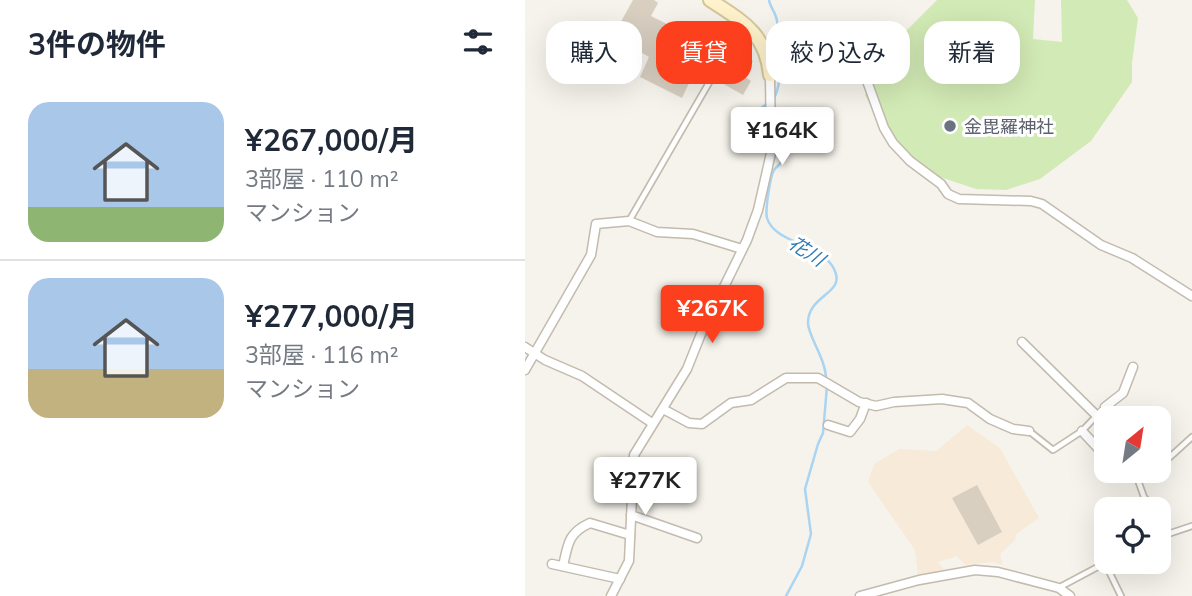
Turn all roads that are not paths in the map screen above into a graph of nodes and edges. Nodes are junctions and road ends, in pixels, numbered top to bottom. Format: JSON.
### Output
{"nodes":[{"id":1,"x":710,"y":0,"type":"edge"},
{"id":2,"x":740,"y":21,"type":"edge"},
{"id":3,"x":752,"y":32,"type":"edge"},
{"id":4,"x":764,"y":45,"type":"junction"},
{"id":5,"x":766,"y":55,"type":"edge"},
{"id":6,"x":708,"y":84,"type":"edge"},
{"id":7,"x":770,"y":84,"type":"edge"},
{"id":8,"x":629,"y":220,"type":"junction"},
{"id":9,"x":742,"y":249,"type":"junction"},
{"id":10,"x":1192,"y":296,"type":"edge"},
{"id":11,"x":1022,"y":342,"type":"dead end"},
{"id":12,"x":525,"y":347,"type":"edge"},
{"id":13,"x":534,"y":353,"type":"junction"},
{"id":14,"x":1133,"y":368,"type":"dead end"},
{"id":15,"x":525,"y":370,"type":"edge"},
{"id":16,"x":866,"y":403,"type":"junction"},
{"id":17,"x":1106,"y":406,"type":"edge"},
{"id":18,"x":663,"y":409,"type":"junction"},
{"id":19,"x":1094,"y":413,"type":"edge"},
{"id":20,"x":1094,"y":417,"type":"edge"},
{"id":21,"x":652,"y":423,"type":"junction"},
{"id":22,"x":828,"y":425,"type":"dead end"},
{"id":23,"x":1029,"y":431,"type":"joint"},
{"id":24,"x":1082,"y":431,"type":"junction"},
{"id":25,"x":1192,"y":437,"type":"edge"},
{"id":26,"x":1094,"y":444,"type":"edge"},
{"id":27,"x":1171,"y":456,"type":"edge"},
{"id":28,"x":631,"y":516,"type":"junction"},
{"id":29,"x":1192,"y":526,"type":"edge"},
{"id":30,"x":1171,"y":532,"type":"edge"},
{"id":31,"x":630,"y":535,"type":"junction"},
{"id":32,"x":697,"y":538,"type":"dead end"},
{"id":33,"x":552,"y":564,"type":"dead end"},
{"id":34,"x":563,"y":566,"type":"junction"},
{"id":35,"x":1094,"y":568,"type":"edge"},
{"id":36,"x":1111,"y":574,"type":"edge"},
{"id":37,"x":620,"y":579,"type":"junction"},
{"id":38,"x":1059,"y":587,"type":"junction"},
{"id":39,"x":611,"y":596,"type":"edge"},
{"id":40,"x":860,"y":596,"type":"edge"},
{"id":41,"x":1070,"y":596,"type":"edge"},
{"id":42,"x":1121,"y":596,"type":"edge"}],
"edges":[{"from":1,"to":2,"type":"street"},
{"from":3,"to":4,"type":"street"},
{"from":4,"to":5,"type":"street"},
{"from":4,"to":10,"type":"street"},
{"from":6,"to":8,"type":"lane"},
{"from":7,"to":9,"type":"street"},
{"from":8,"to":9,"type":"street"},
{"from":8,"to":13,"type":"street"},
{"from":9,"to":18,"type":"street"},
{"from":11,"to":19,"type":"street"},
{"from":12,"to":13,"type":"street"},
{"from":13,"to":15,"type":"street"},
{"from":13,"to":21,"type":"street"},
{"from":14,"to":17,"type":"street"},
{"from":16,"to":18,"type":"street"},
{"from":16,"to":22,"type":"street"},
{"from":16,"to":23,"type":"street"},
{"from":18,"to":21,"type":"street"},
{"from":20,"to":24,"type":"lane"},
{"from":21,"to":28,"type":"street"},
{"from":23,"to":24,"type":"lane"},
{"from":24,"to":26,"type":"street"},
{"from":25,"to":27,"type":"lane"},
{"from":28,"to":31,"type":"street"},
{"from":28,"to":32,"type":"street"},
{"from":29,"to":30,"type":"lane"},
{"from":31,"to":34,"type":"street"},
{"from":31,"to":37,"type":"street"},
{"from":33,"to":34,"type":"street"},
{"from":34,"to":37,"type":"street"},
{"from":35,"to":38,"type":"lane"},
{"from":36,"to":42,"type":"lane"},
{"from":37,"to":39,"type":"street"},
{"from":38,"to":40,"type":"street"},
{"from":38,"to":41,"type":"street"}]}
